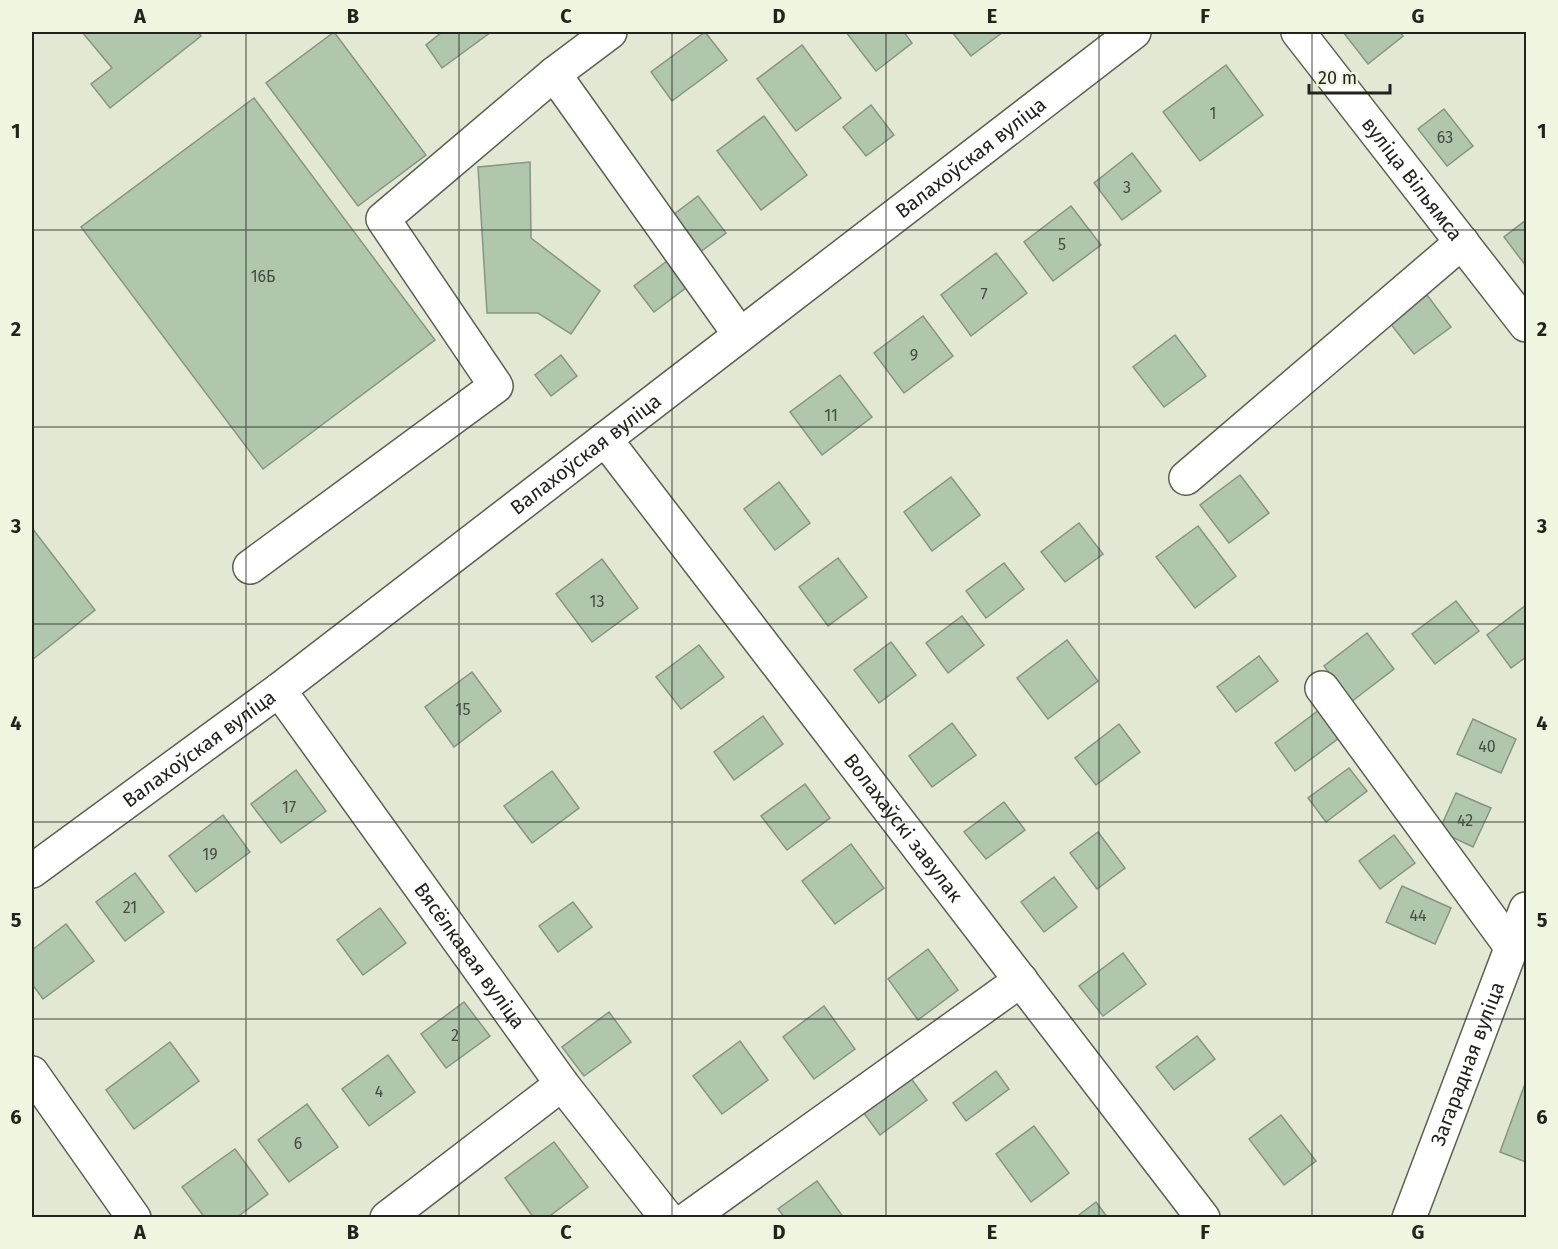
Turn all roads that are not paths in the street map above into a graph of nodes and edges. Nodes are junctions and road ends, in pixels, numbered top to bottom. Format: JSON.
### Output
{"nodes":[{"id":1,"x":610,"y":32,"type":"edge"},
{"id":2,"x":1134,"y":32,"type":"edge"},
{"id":3,"x":1298,"y":32,"type":"edge"},
{"id":4,"x":554,"y":74,"type":"junction"},
{"id":5,"x":1462,"y":242,"type":"junction"},
{"id":6,"x":1527,"y":325,"type":"edge"},
{"id":7,"x":740,"y":335,"type":"junction"},
{"id":8,"x":605,"y":439,"type":"junction"},
{"id":9,"x":1186,"y":478,"type":"dead end"},
{"id":10,"x":250,"y":567,"type":"dead end"},
{"id":11,"x":1322,"y":688,"type":"dead end"},
{"id":12,"x":279,"y":690,"type":"junction"},
{"id":13,"x":32,"y":871,"type":"edge"},
{"id":14,"x":1527,"y":909,"type":"edge"},
{"id":15,"x":1512,"y":948,"type":"junction"},
{"id":16,"x":1021,"y":980,"type":"junction"},
{"id":17,"x":32,"y":1073,"type":"edge"},
{"id":18,"x":562,"y":1084,"type":"junction"},
{"id":19,"x":134,"y":1218,"type":"edge"},
{"id":20,"x":387,"y":1218,"type":"edge"},
{"id":21,"x":667,"y":1218,"type":"edge"},
{"id":22,"x":689,"y":1218,"type":"edge"},
{"id":23,"x":1203,"y":1218,"type":"edge"},
{"id":24,"x":1408,"y":1218,"type":"edge"}],
"edges":[{"from":1,"to":4,"type":"street"},
{"from":2,"to":7,"type":"street","name":"Валахоўская вуліца"},
{"from":3,"to":5,"type":"street","name":"вуліца Вільямса"},
{"from":4,"to":7,"type":"street"},
{"from":4,"to":10,"type":"street"},
{"from":5,"to":6,"type":"street","name":"вуліца Вільямса"},
{"from":5,"to":9,"type":"street"},
{"from":7,"to":8,"type":"street","name":"Валахоўская вуліца"},
{"from":8,"to":12,"type":"street","name":"Валахоўская вуліца"},
{"from":8,"to":16,"type":"street","name":"Волахаўскі завулак"},
{"from":11,"to":15,"type":"street"},
{"from":12,"to":13,"type":"street","name":"Валахоўская вуліца"},
{"from":12,"to":18,"type":"street","name":"Вясёлкавая вуліца"},
{"from":14,"to":15,"type":"street","name":"Загарадная вуліца"},
{"from":15,"to":24,"type":"street","name":"Загарадная вуліца"},
{"from":16,"to":22,"type":"street"},
{"from":16,"to":23,"type":"street","name":"Волахаўскі завулак"},
{"from":17,"to":19,"type":"street"},
{"from":18,"to":20,"type":"street"},
{"from":18,"to":21,"type":"street","name":"Вясёлкавая вуліца"}]}
